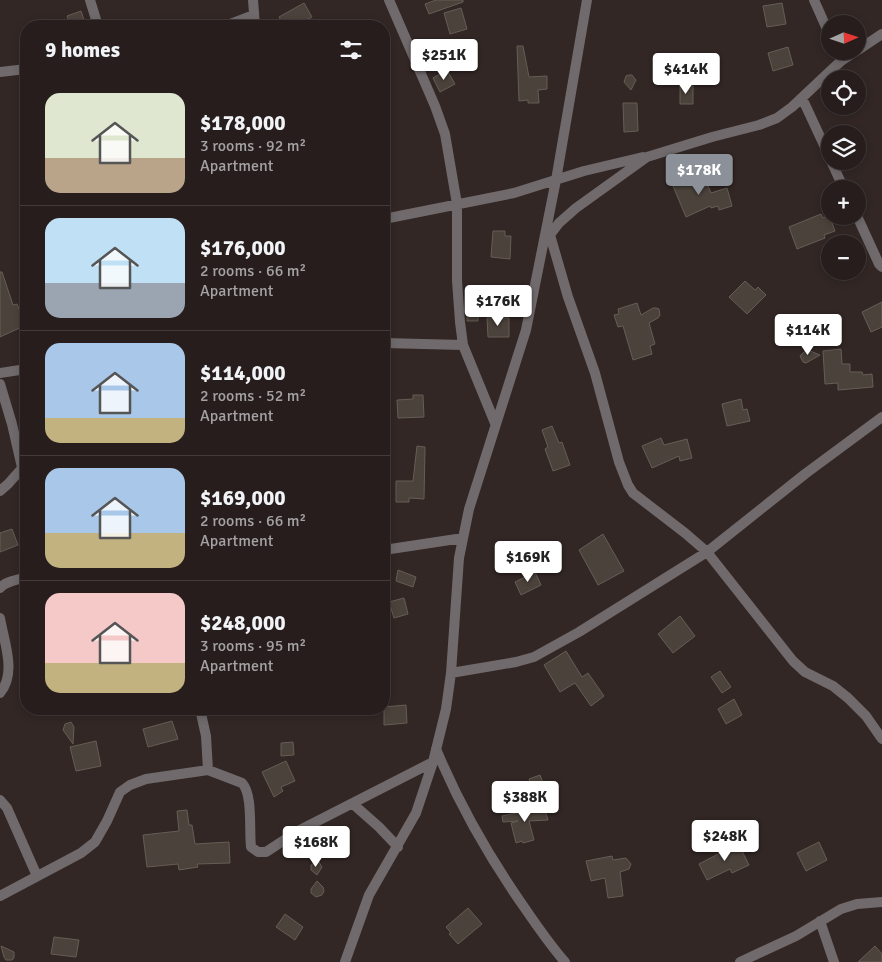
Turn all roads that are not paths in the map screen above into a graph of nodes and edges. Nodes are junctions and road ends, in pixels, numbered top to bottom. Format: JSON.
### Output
{"nodes":[{"id":1,"x":90,"y":0,"type":"edge"},
{"id":2,"x":253,"y":0,"type":"edge"},
{"id":3,"x":389,"y":0,"type":"edge"},
{"id":4,"x":587,"y":0,"type":"edge"},
{"id":5,"x":814,"y":0,"type":"edge"},
{"id":6,"x":821,"y":16,"type":"edge"},
{"id":7,"x":96,"y":20,"type":"edge"},
{"id":8,"x":255,"y":20,"type":"edge"},
{"id":9,"x":882,"y":34,"type":"edge"},
{"id":10,"x":866,"y":45,"type":"edge"},
{"id":11,"x":835,"y":60,"type":"edge"},
{"id":12,"x":20,"y":70,"type":"edge"},
{"id":13,"x":0,"y":72,"type":"edge"},
{"id":14,"x":802,"y":98,"type":"junction"},
{"id":15,"x":821,"y":139,"type":"edge"},
{"id":16,"x":647,"y":156,"type":"junction"},
{"id":17,"x":556,"y":180,"type":"junction"},
{"id":18,"x":457,"y":204,"type":"junction"},
{"id":19,"x":390,"y":218,"type":"edge"},
{"id":20,"x":861,"y":225,"type":"edge"},
{"id":21,"x":550,"y":235,"type":"junction"},
{"id":22,"x":542,"y":245,"type":"junction"},
{"id":23,"x":882,"y":266,"type":"edge"},
{"id":24,"x":390,"y":343,"type":"edge"},
{"id":25,"x":463,"y":345,"type":"junction"},
{"id":26,"x":20,"y":370,"type":"edge"},
{"id":27,"x":0,"y":373,"type":"edge"},
{"id":28,"x":0,"y":384,"type":"edge"},
{"id":29,"x":882,"y":417,"type":"edge"},
{"id":30,"x":495,"y":423,"type":"junction"},
{"id":31,"x":20,"y":452,"type":"edge"},
{"id":32,"x":20,"y":470,"type":"edge"},
{"id":33,"x":0,"y":491,"type":"edge"},
{"id":34,"x":463,"y":538,"type":"junction"},
{"id":35,"x":390,"y":549,"type":"edge"},
{"id":36,"x":707,"y":552,"type":"junction"},
{"id":37,"x":20,"y":579,"type":"edge"},
{"id":38,"x":0,"y":588,"type":"edge"},
{"id":39,"x":0,"y":618,"type":"edge"},
{"id":40,"x":451,"y":673,"type":"junction"},
{"id":41,"x":0,"y":693,"type":"edge"},
{"id":42,"x":201,"y":715,"type":"edge"},
{"id":43,"x":882,"y":739,"type":"edge"},
{"id":44,"x":436,"y":748,"type":"junction"},
{"id":45,"x":433,"y":762,"type":"junction"},
{"id":46,"x":208,"y":770,"type":"junction"},
{"id":47,"x":0,"y":800,"type":"edge"},
{"id":48,"x":353,"y":804,"type":"junction"},
{"id":49,"x":398,"y":847,"type":"junction"},
{"id":50,"x":37,"y":876,"type":"junction"},
{"id":51,"x":0,"y":896,"type":"edge"},
{"id":52,"x":882,"y":902,"type":"edge"},
{"id":53,"x":820,"y":921,"type":"junction"},
{"id":54,"x":345,"y":962,"type":"edge"},
{"id":55,"x":566,"y":962,"type":"edge"},
{"id":56,"x":740,"y":962,"type":"edge"},
{"id":57,"x":834,"y":962,"type":"edge"}],
"edges":[{"from":1,"to":7,"type":"street"},
{"from":2,"to":8,"type":"street"},
{"from":3,"to":18,"type":"street"},
{"from":4,"to":17,"type":"street"},
{"from":5,"to":6,"type":"street"},
{"from":9,"to":10,"type":"street"},
{"from":11,"to":14,"type":"street"},
{"from":12,"to":13,"type":"street"},
{"from":14,"to":15,"type":"street"},
{"from":14,"to":16,"type":"street"},
{"from":16,"to":17,"type":"street"},
{"from":16,"to":21,"type":"street"},
{"from":17,"to":18,"type":"street"},
{"from":17,"to":22,"type":"street"},
{"from":18,"to":19,"type":"street"},
{"from":18,"to":25,"type":"street"},
{"from":20,"to":23,"type":"street"},
{"from":21,"to":22,"type":"street"},
{"from":21,"to":36,"type":"street"},
{"from":22,"to":30,"type":"street"},
{"from":24,"to":25,"type":"street"},
{"from":25,"to":30,"type":"street"},
{"from":26,"to":27,"type":"street"},
{"from":28,"to":31,"type":"street"},
{"from":29,"to":36,"type":"street"},
{"from":30,"to":34,"type":"street"},
{"from":32,"to":33,"type":"street"},
{"from":34,"to":35,"type":"street"},
{"from":34,"to":40,"type":"street"},
{"from":36,"to":40,"type":"street"},
{"from":36,"to":43,"type":"street"},
{"from":37,"to":38,"type":"street"},
{"from":39,"to":41,"type":"street"},
{"from":40,"to":44,"type":"street"},
{"from":42,"to":46,"type":"street"},
{"from":44,"to":45,"type":"street"},
{"from":44,"to":55,"type":"street"},
{"from":45,"to":48,"type":"street"},
{"from":45,"to":49,"type":"street"},
{"from":46,"to":48,"type":"street"},
{"from":46,"to":50,"type":"street"},
{"from":47,"to":50,"type":"street"},
{"from":48,"to":49,"type":"street"},
{"from":49,"to":54,"type":"street"},
{"from":50,"to":51,"type":"street"},
{"from":52,"to":53,"type":"street"},
{"from":53,"to":56,"type":"street"},
{"from":53,"to":57,"type":"street"}]}
